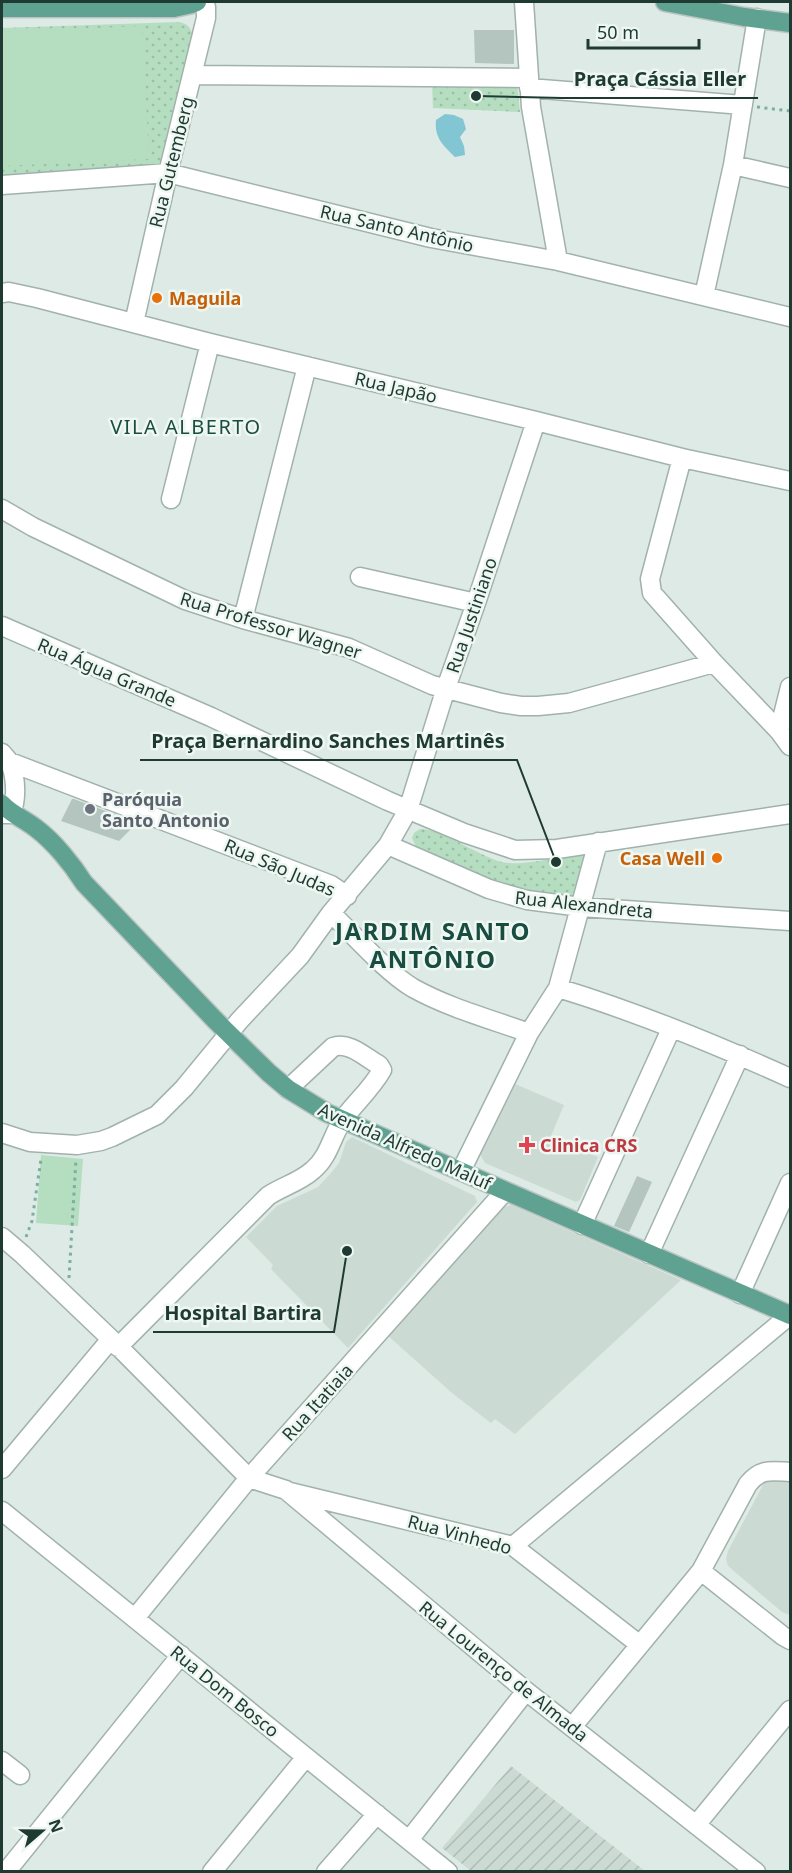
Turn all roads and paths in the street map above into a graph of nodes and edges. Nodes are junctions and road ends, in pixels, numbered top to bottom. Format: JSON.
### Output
{"nodes":[{"id":1,"x":197,"y":2,"type":"edge"},
{"id":2,"x":204,"y":2,"type":"edge"},
{"id":3,"x":524,"y":2,"type":"edge"},
{"id":4,"x":665,"y":2,"type":"edge"},
{"id":5,"x":2,"y":8,"type":"edge"},
{"id":6,"x":757,"y":18,"type":"junction"},
{"id":7,"x":790,"y":23,"type":"edge"},
{"id":8,"x":192,"y":75,"type":"junction"},
{"id":9,"x":529,"y":83,"type":"junction"},
{"id":10,"x":744,"y":105,"type":"junction"},
{"id":11,"x":790,"y":111,"type":"edge"},
{"id":12,"x":733,"y":165,"type":"junction"},
{"id":13,"x":168,"y":173,"type":"junction"},
{"id":14,"x":790,"y":178,"type":"edge"},
{"id":15,"x":2,"y":185,"type":"edge"},
{"id":16,"x":558,"y":261,"type":"junction"},
{"id":17,"x":2,"y":293,"type":"edge"},
{"id":18,"x":704,"y":296,"type":"junction"},
{"id":19,"x":790,"y":317,"type":"edge"},
{"id":20,"x":134,"y":322,"type":"junction"},
{"id":21,"x":210,"y":343,"type":"junction"},
{"id":22,"x":307,"y":366,"type":"junction"},
{"id":23,"x":536,"y":421,"type":"junction"},
{"id":24,"x":682,"y":458,"type":"junction"},
{"id":25,"x":790,"y":481,"type":"edge"},
{"id":26,"x":171,"y":499,"type":"dead end"},
{"id":27,"x":2,"y":509,"type":"edge"},
{"id":28,"x":360,"y":576,"type":"dead end"},
{"id":29,"x":476,"y":603,"type":"junction"},
{"id":30,"x":243,"y":619,"type":"junction"},
{"id":31,"x":2,"y":626,"type":"edge"},
{"id":32,"x":714,"y":663,"type":"junction"},
{"id":33,"x":790,"y":687,"type":"edge"},
{"id":34,"x":446,"y":688,"type":"junction"},
{"id":35,"x":779,"y":731,"type":"junction"},
{"id":36,"x":790,"y":746,"type":"edge"},
{"id":37,"x":6,"y":758,"type":"edge"},
{"id":38,"x":408,"y":810,"type":"junction"},
{"id":39,"x":8,"y":812,"type":"edge"},
{"id":40,"x":790,"y":814,"type":"edge"},
{"id":41,"x":598,"y":842,"type":"junction"},
{"id":42,"x":388,"y":845,"type":"junction"},
{"id":43,"x":346,"y":896,"type":"junction"},
{"id":44,"x":581,"y":908,"type":"junction"},
{"id":45,"x":331,"y":913,"type":"junction"},
{"id":46,"x":790,"y":921,"type":"edge"},
{"id":47,"x":558,"y":988,"type":"junction"},
{"id":48,"x":671,"y":1029,"type":"junction"},
{"id":49,"x":228,"y":1033,"type":"junction"},
{"id":50,"x":529,"y":1033,"type":"junction"},
{"id":51,"x":740,"y":1055,"type":"junction"},
{"id":52,"x":790,"y":1078,"type":"edge"},
{"id":53,"x":288,"y":1089,"type":"junction"},
{"id":54,"x":342,"y":1120,"type":"junction"},
{"id":55,"x":2,"y":1133,"type":"edge"},
{"id":56,"x":77,"y":1145,"type":"junction"},
{"id":57,"x":41,"y":1158,"type":"dead end"},
{"id":58,"x":461,"y":1171,"type":"junction"},
{"id":59,"x":790,"y":1183,"type":"edge"},
{"id":60,"x":505,"y":1191,"type":"junction"},
{"id":61,"x":582,"y":1225,"type":"junction"},
{"id":62,"x":2,"y":1237,"type":"edge"},
{"id":63,"x":24,"y":1242,"type":"dead end"},
{"id":64,"x":649,"y":1254,"type":"junction"},
{"id":65,"x":740,"y":1294,"type":"junction"},
{"id":66,"x":68,"y":1298,"type":"junction"},
{"id":67,"x":790,"y":1315,"type":"edge"},
{"id":68,"x":115,"y":1343,"type":"junction"},
{"id":69,"x":2,"y":1469,"type":"edge"},
{"id":70,"x":790,"y":1472,"type":"edge"},
{"id":71,"x":249,"y":1478,"type":"junction"},
{"id":72,"x":286,"y":1490,"type":"junction"},
{"id":73,"x":2,"y":1511,"type":"edge"},
{"id":74,"x":513,"y":1546,"type":"junction"},
{"id":75,"x":701,"y":1571,"type":"junction"},
{"id":76,"x":135,"y":1618,"type":"junction"},
{"id":77,"x":790,"y":1640,"type":"edge"},
{"id":78,"x":640,"y":1645,"type":"junction"},
{"id":79,"x":181,"y":1655,"type":"junction"},
{"id":80,"x":526,"y":1691,"type":"junction"},
{"id":81,"x":790,"y":1710,"type":"edge"},
{"id":82,"x":572,"y":1727,"type":"junction"},
{"id":83,"x":306,"y":1757,"type":"junction"},
{"id":84,"x":2,"y":1761,"type":"edge"},
{"id":85,"x":20,"y":1775,"type":"dead end"},
{"id":86,"x":377,"y":1814,"type":"junction"},
{"id":87,"x":696,"y":1825,"type":"junction"},
{"id":88,"x":409,"y":1840,"type":"junction"},
{"id":89,"x":6,"y":1872,"type":"edge"},
{"id":90,"x":212,"y":1872,"type":"edge"},
{"id":91,"x":326,"y":1872,"type":"edge"},
{"id":92,"x":448,"y":1872,"type":"edge"},
{"id":93,"x":756,"y":1872,"type":"edge"}],
"edges":[{"from":1,"to":5,"type":"main road"},
{"from":2,"to":8,"type":"street","name":"Rua Gutemberg"},
{"from":3,"to":9,"type":"street"},
{"from":4,"to":6,"type":"main road"},
{"from":6,"to":7,"type":"main road"},
{"from":6,"to":10,"type":"street"},
{"from":8,"to":9,"type":"street"},
{"from":8,"to":13,"type":"street","name":"Rua Gutemberg"},
{"from":9,"to":10,"type":"street"},
{"from":9,"to":16,"type":"street"},
{"from":10,"to":11,"type":"path"},
{"from":10,"to":12,"type":"street"},
{"from":12,"to":14,"type":"street"},
{"from":12,"to":18,"type":"street"},
{"from":13,"to":15,"type":"street","name":"Rua Santo Antônio"},
{"from":13,"to":16,"type":"street","name":"Rua Santo Antônio"},
{"from":13,"to":20,"type":"street","name":"Rua Gutemberg"},
{"from":16,"to":18,"type":"street","name":"Rua Santo Antônio"},
{"from":17,"to":20,"type":"street","name":"Rua Japão"},
{"from":18,"to":19,"type":"street","name":"Rua Santo Antônio"},
{"from":20,"to":21,"type":"street","name":"Rua Japão"},
{"from":21,"to":22,"type":"street","name":"Rua Japão"},
{"from":21,"to":26,"type":"street"},
{"from":22,"to":23,"type":"street","name":"Rua Japão"},
{"from":22,"to":30,"type":"street"},
{"from":23,"to":24,"type":"street","name":"Rua Japão"},
{"from":23,"to":29,"type":"street","name":"Rua Justiniano"},
{"from":24,"to":25,"type":"street","name":"Rua Japão"},
{"from":24,"to":32,"type":"street"},
{"from":27,"to":30,"type":"street","name":"Rua Professor Wagner"},
{"from":28,"to":29,"type":"street"},
{"from":29,"to":34,"type":"street","name":"Rua Justiniano"},
{"from":30,"to":34,"type":"street","name":"Rua Professor Wagner"},
{"from":31,"to":38,"type":"street","name":"Rua Água Grande"},
{"from":32,"to":34,"type":"street","name":"Rua Professor Wagner"},
{"from":32,"to":35,"type":"street"},
{"from":33,"to":35,"type":"street"},
{"from":34,"to":38,"type":"street","name":"Rua Justiniano"},
{"from":35,"to":36,"type":"street"},
{"from":37,"to":39,"type":"street"},
{"from":37,"to":43,"type":"street","name":"Rua São Judas"},
{"from":38,"to":41,"type":"street","name":"Rua Água Grande"},
{"from":38,"to":42,"type":"street","name":"Rua Justiniano"},
{"from":39,"to":49,"type":"main road","name":"Avenida Alfredo Maluf"},
{"from":40,"to":41,"type":"street","name":"Rua Água Grande"},
{"from":41,"to":44,"type":"street"},
{"from":42,"to":43,"type":"street","name":"Rua Justiniano"},
{"from":42,"to":44,"type":"street","name":"Rua Alexandreta"},
{"from":43,"to":45,"type":"street","name":"Rua São Judas"},
{"from":44,"to":46,"type":"street","name":"Rua Alexandreta"},
{"from":44,"to":47,"type":"street"},
{"from":45,"to":49,"type":"street","name":"Rua São Judas"},
{"from":45,"to":50,"type":"street"},
{"from":47,"to":48,"type":"street"},
{"from":47,"to":50,"type":"street"},
{"from":48,"to":51,"type":"street"},
{"from":48,"to":61,"type":"street"},
{"from":49,"to":53,"type":"main road","name":"Avenida Alfredo Maluf"},
{"from":49,"to":56,"type":"street","name":"Rua São Judas"},
{"from":50,"to":58,"type":"street"},
{"from":51,"to":52,"type":"street"},
{"from":51,"to":64,"type":"street"},
{"from":53,"to":54,"type":"main road","name":"Avenida Alfredo Maluf"},
{"from":53,"to":54,"type":"street"},
{"from":54,"to":58,"type":"main road","name":"Avenida Alfredo Maluf"},
{"from":54,"to":68,"type":"street"},
{"from":55,"to":56,"type":"street","name":"Rua São Judas"},
{"from":56,"to":66,"type":"path"},
{"from":57,"to":63,"type":"path"},
{"from":58,"to":60,"type":"main road","name":"Avenida Alfredo Maluf"},
{"from":59,"to":65,"type":"street"},
{"from":60,"to":61,"type":"main road","name":"Avenida Alfredo Maluf"},
{"from":60,"to":71,"type":"street","name":"Rua Itatiaia"},
{"from":61,"to":64,"type":"main road","name":"Avenida Alfredo Maluf"},
{"from":62,"to":66,"type":"street"},
{"from":64,"to":65,"type":"main road","name":"Avenida Alfredo Maluf"},
{"from":65,"to":67,"type":"main road","name":"Avenida Alfredo Maluf"},
{"from":66,"to":68,"type":"street"},
{"from":67,"to":74,"type":"street"},
{"from":68,"to":69,"type":"street"},
{"from":68,"to":71,"type":"street"},
{"from":70,"to":75,"type":"street"},
{"from":71,"to":72,"type":"street","name":"Rua Lourenço de Almada"},
{"from":71,"to":76,"type":"street","name":"Rua Itatiaia"},
{"from":72,"to":74,"type":"street","name":"Rua Vinhedo"},
{"from":72,"to":80,"type":"street","name":"Rua Lourenço de Almada"},
{"from":73,"to":76,"type":"street","name":"Rua Dom Bosco"},
{"from":74,"to":78,"type":"street","name":"Rua Vinhedo"},
{"from":75,"to":77,"type":"street"},
{"from":75,"to":78,"type":"street"},
{"from":76,"to":79,"type":"street","name":"Rua Dom Bosco"},
{"from":78,"to":82,"type":"street"},
{"from":79,"to":83,"type":"street","name":"Rua Dom Bosco"},
{"from":79,"to":89,"type":"street"},
{"from":80,"to":82,"type":"street","name":"Rua Lourenço de Almada"},
{"from":80,"to":88,"type":"street"},
{"from":81,"to":87,"type":"street"},
{"from":82,"to":87,"type":"street","name":"Rua Lourenço de Almada"},
{"from":83,"to":86,"type":"street","name":"Rua Dom Bosco"},
{"from":83,"to":90,"type":"street"},
{"from":84,"to":85,"type":"street"},
{"from":86,"to":88,"type":"street","name":"Rua Dom Bosco"},
{"from":86,"to":91,"type":"street"},
{"from":87,"to":93,"type":"street","name":"Rua Lourenço de Almada"},
{"from":88,"to":92,"type":"street","name":"Rua Dom Bosco"}]}
